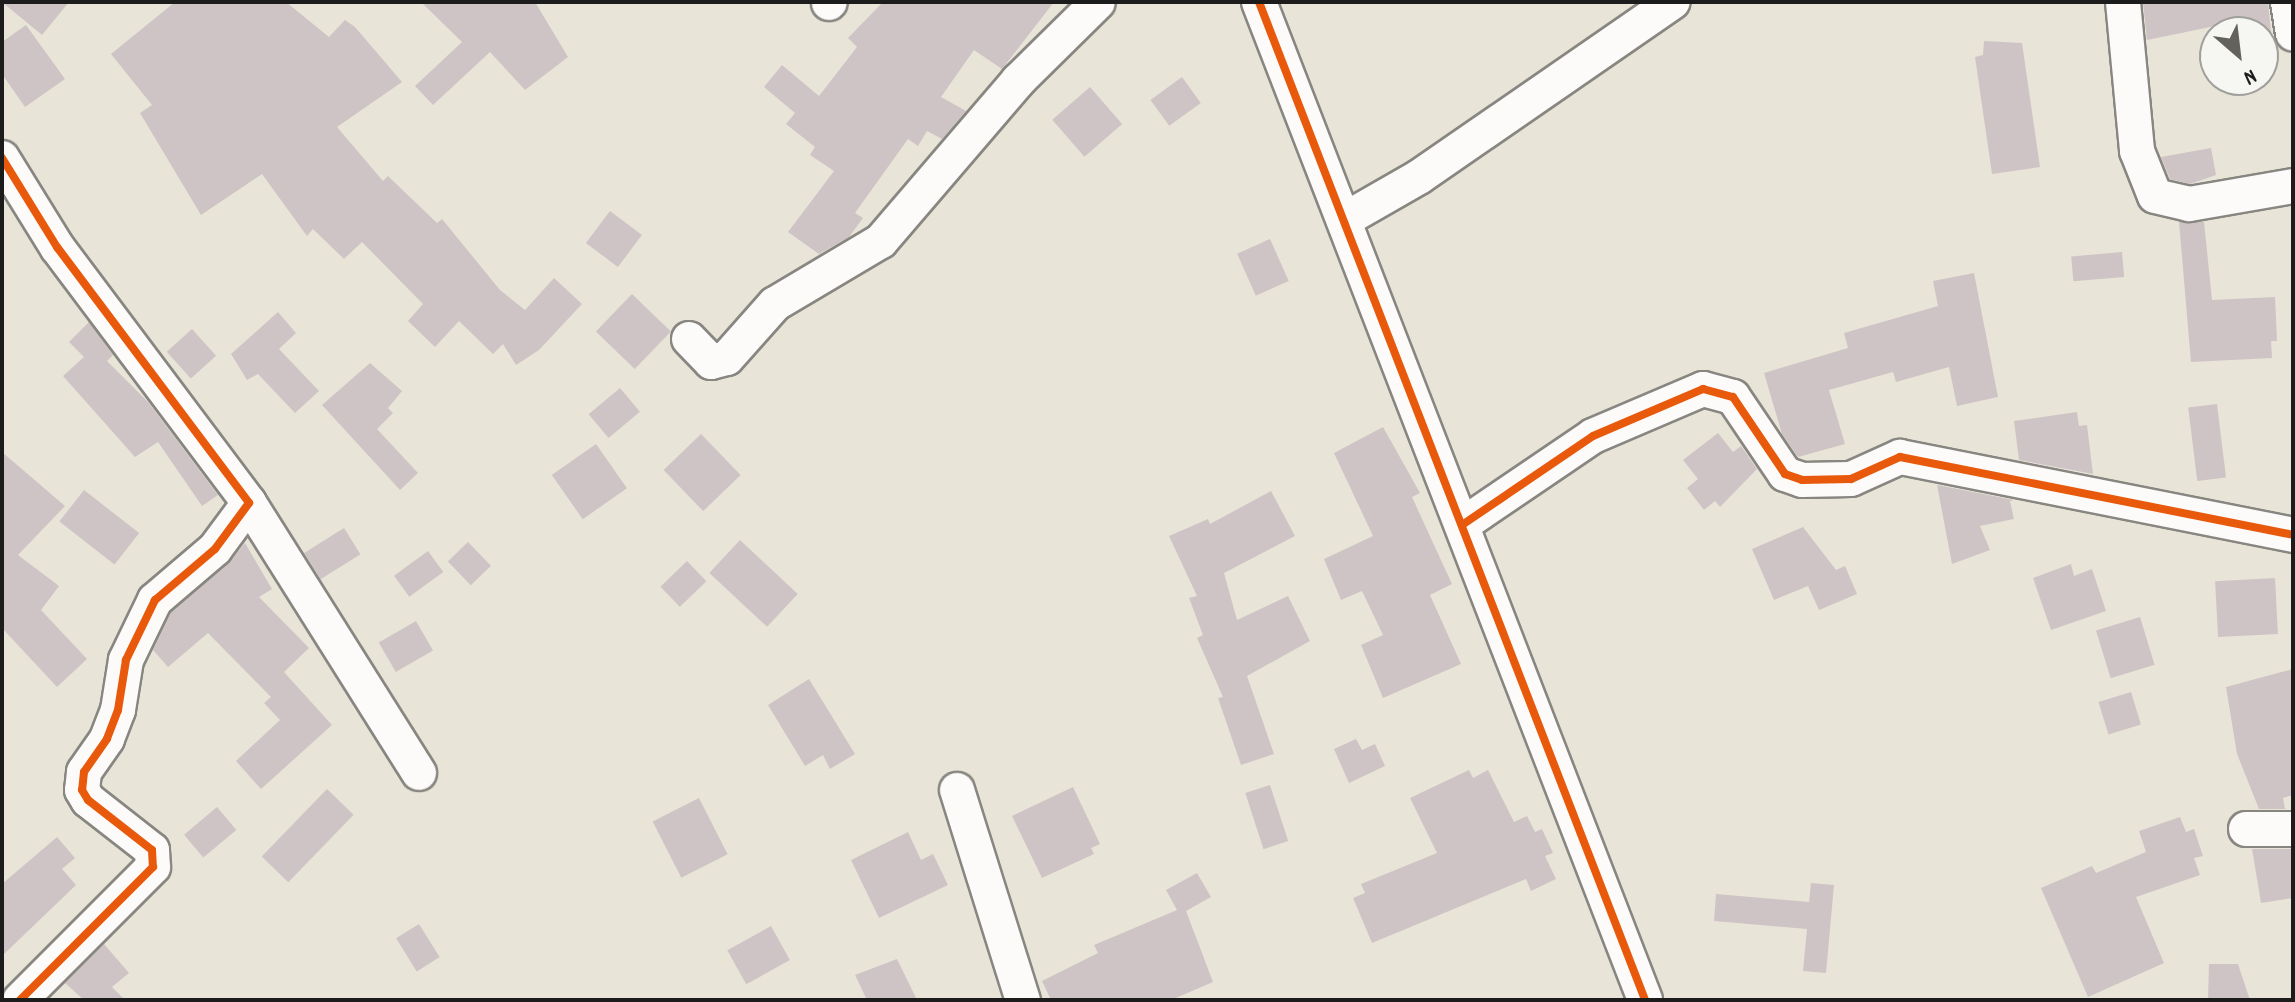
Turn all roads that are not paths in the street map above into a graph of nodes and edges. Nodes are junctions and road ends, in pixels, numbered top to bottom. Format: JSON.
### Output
{"nodes":[{"id":1,"x":1098,"y":2,"type":"edge"},
{"id":2,"x":1259,"y":2,"type":"edge"},
{"id":3,"x":1673,"y":2,"type":"edge"},
{"id":4,"x":2123,"y":2,"type":"edge"},
{"id":5,"x":2288,"y":2,"type":"edge"},
{"id":6,"x":2293,"y":34,"type":"edge"},
{"id":7,"x":2,"y":158,"type":"edge"},
{"id":8,"x":2293,"y":186,"type":"edge"},
{"id":9,"x":1344,"y":220,"type":"junction"},
{"id":10,"x":689,"y":339,"type":"dead end"},
{"id":11,"x":249,"y":503,"type":"junction"},
{"id":12,"x":1462,"y":525,"type":"junction"},
{"id":13,"x":2293,"y":535,"type":"edge"},
{"id":14,"x":419,"y":773,"type":"dead end"},
{"id":15,"x":957,"y":790,"type":"dead end"},
{"id":16,"x":2246,"y":829,"type":"dead end"},
{"id":17,"x":2293,"y":829,"type":"edge"},
{"id":18,"x":20,"y":1000,"type":"edge"},
{"id":19,"x":1023,"y":1000,"type":"edge"},
{"id":20,"x":1645,"y":1000,"type":"edge"}],
"edges":[{"from":1,"to":10,"type":"street"},
{"from":2,"to":9,"type":"street"},
{"from":3,"to":9,"type":"street"},
{"from":4,"to":8,"type":"street"},
{"from":5,"to":6,"type":"street"},
{"from":7,"to":11,"type":"street"},
{"from":9,"to":12,"type":"street"},
{"from":11,"to":14,"type":"street"},
{"from":11,"to":18,"type":"street"},
{"from":12,"to":13,"type":"street"},
{"from":12,"to":20,"type":"street"},
{"from":15,"to":19,"type":"street"},
{"from":16,"to":17,"type":"street"}]}
